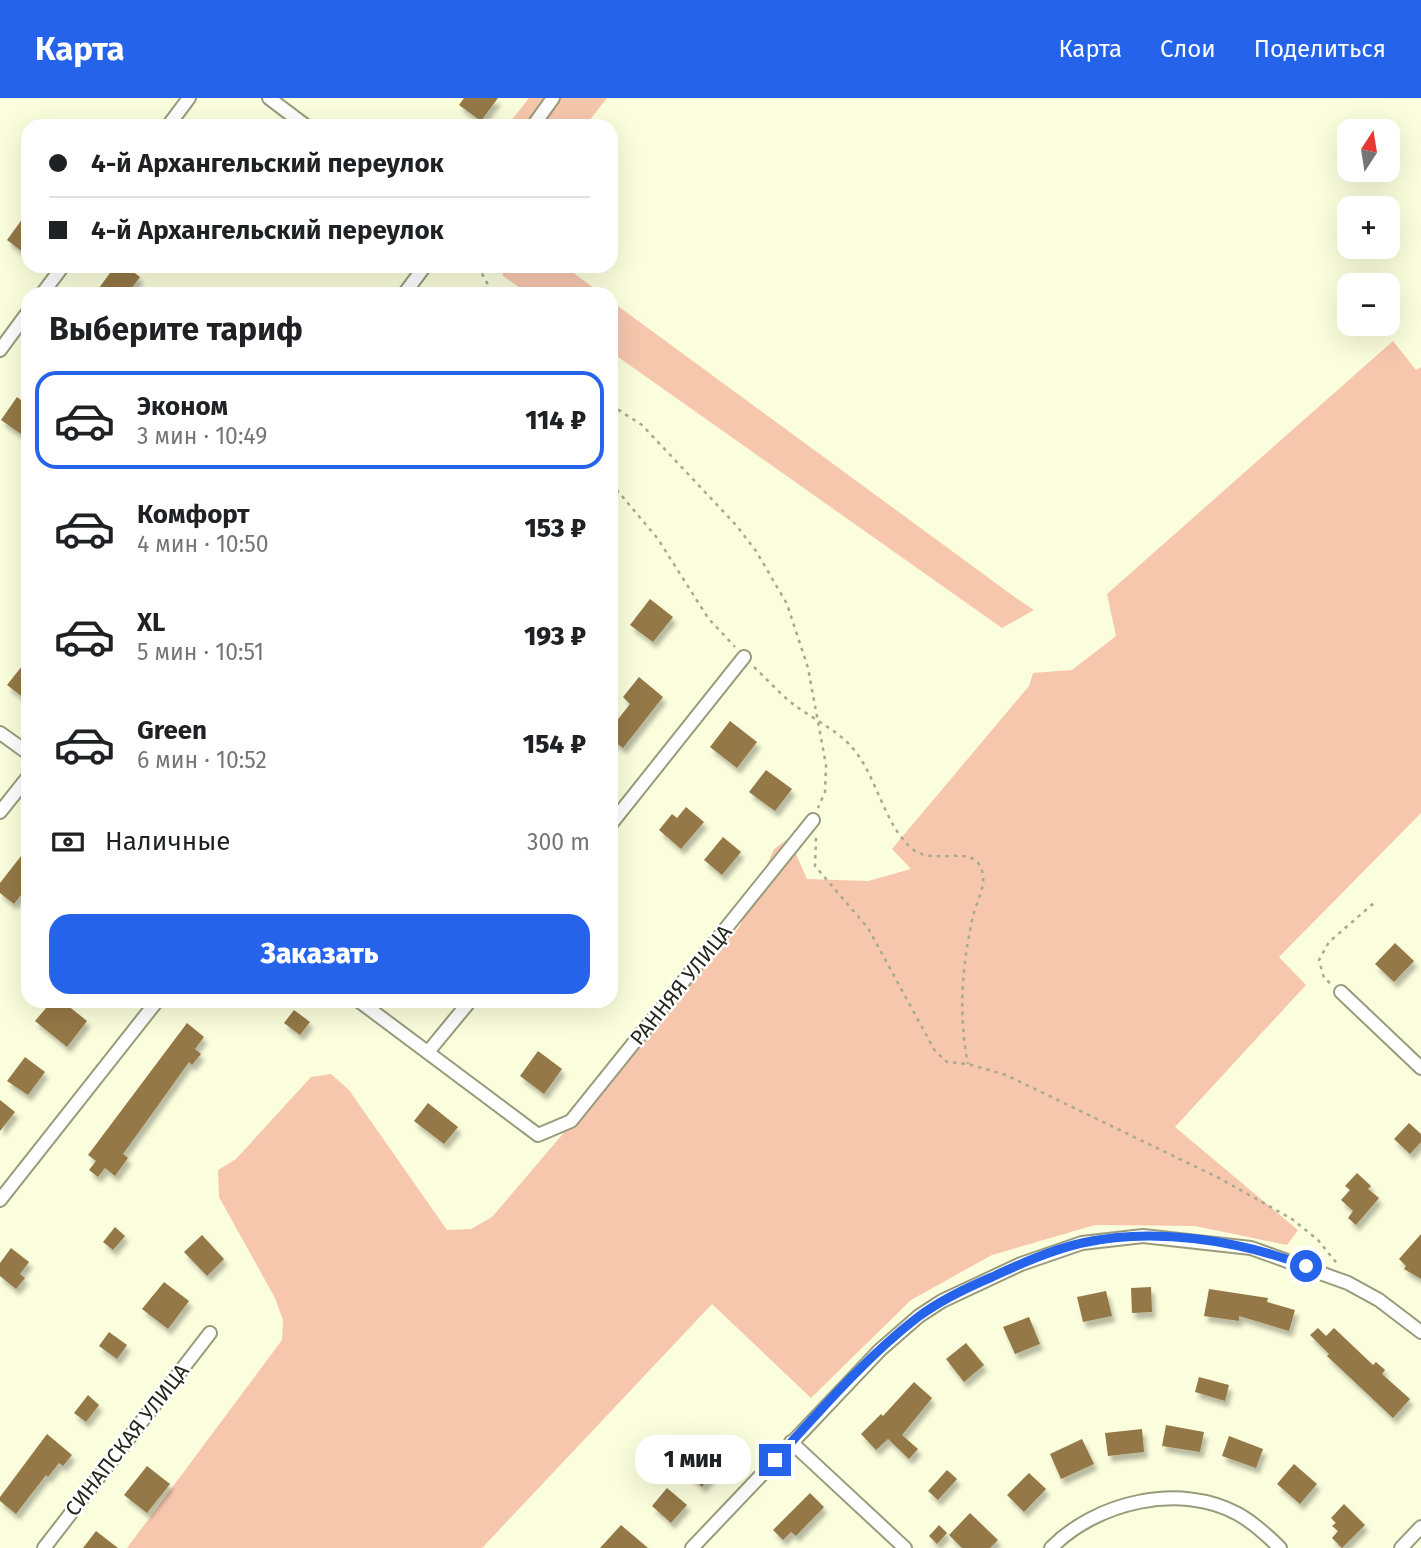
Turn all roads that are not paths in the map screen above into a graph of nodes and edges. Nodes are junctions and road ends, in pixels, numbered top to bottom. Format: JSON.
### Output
{"nodes":[{"id":1,"x":189,"y":98,"type":"edge"},
{"id":2,"x":269,"y":98,"type":"edge"},
{"id":3,"x":553,"y":98,"type":"edge"},
{"id":4,"x":173,"y":119,"type":"edge"},
{"id":5,"x":297,"y":119,"type":"edge"},
{"id":6,"x":538,"y":119,"type":"edge"},
{"id":7,"x":21,"y":321,"type":"edge"},
{"id":8,"x":0,"y":349,"type":"edge"},
{"id":9,"x":744,"y":657,"type":"road end"},
{"id":10,"x":0,"y":733,"type":"edge"},
{"id":11,"x":21,"y":748,"type":"edge"},
{"id":12,"x":21,"y":785,"type":"edge"},
{"id":13,"x":0,"y":812,"type":"edge"},
{"id":14,"x":618,"y":815,"type":"edge"},
{"id":15,"x":813,"y":820,"type":"road end"},
{"id":16,"x":1341,"y":992,"type":"road end"},
{"id":17,"x":151,"y":1008,"type":"edge"},
{"id":18,"x":368,"y":1008,"type":"edge"},
{"id":19,"x":464,"y":1008,"type":"edge"},
{"id":20,"x":428,"y":1052,"type":"junction"},
{"id":21,"x":1421,"y":1069,"type":"edge"},
{"id":22,"x":0,"y":1200,"type":"edge"},
{"id":23,"x":1421,"y":1332,"type":"edge"},
{"id":24,"x":210,"y":1333,"type":"dead end"},
{"id":25,"x":791,"y":1442,"type":"junction"},
{"id":26,"x":1421,"y":1527,"type":"edge"},
{"id":27,"x":44,"y":1548,"type":"edge"},
{"id":28,"x":692,"y":1548,"type":"edge"},
{"id":29,"x":905,"y":1548,"type":"edge"},
{"id":30,"x":1051,"y":1548,"type":"edge"},
{"id":31,"x":1280,"y":1548,"type":"edge"},
{"id":32,"x":1401,"y":1548,"type":"edge"}],
"edges":[{"from":1,"to":4,"type":"street"},
{"from":2,"to":5,"type":"street"},
{"from":3,"to":6,"type":"street"},
{"from":7,"to":8,"type":"street"},
{"from":9,"to":14,"type":"street"},
{"from":10,"to":11,"type":"street"},
{"from":12,"to":13,"type":"street"},
{"from":15,"to":20,"type":"street","name":"РАННЯЯ УЛИЦА"},
{"from":16,"to":21,"type":"street"},
{"from":17,"to":22,"type":"street"},
{"from":18,"to":20,"type":"street"},
{"from":19,"to":20,"type":"street"},
{"from":23,"to":25,"type":"street"},
{"from":24,"to":27,"type":"street","name":"СИНАПСКАЯ УЛИЦА"},
{"from":25,"to":28,"type":"street"},
{"from":25,"to":29,"type":"street"},
{"from":26,"to":32,"type":"street"},
{"from":30,"to":31,"type":"street"}]}
